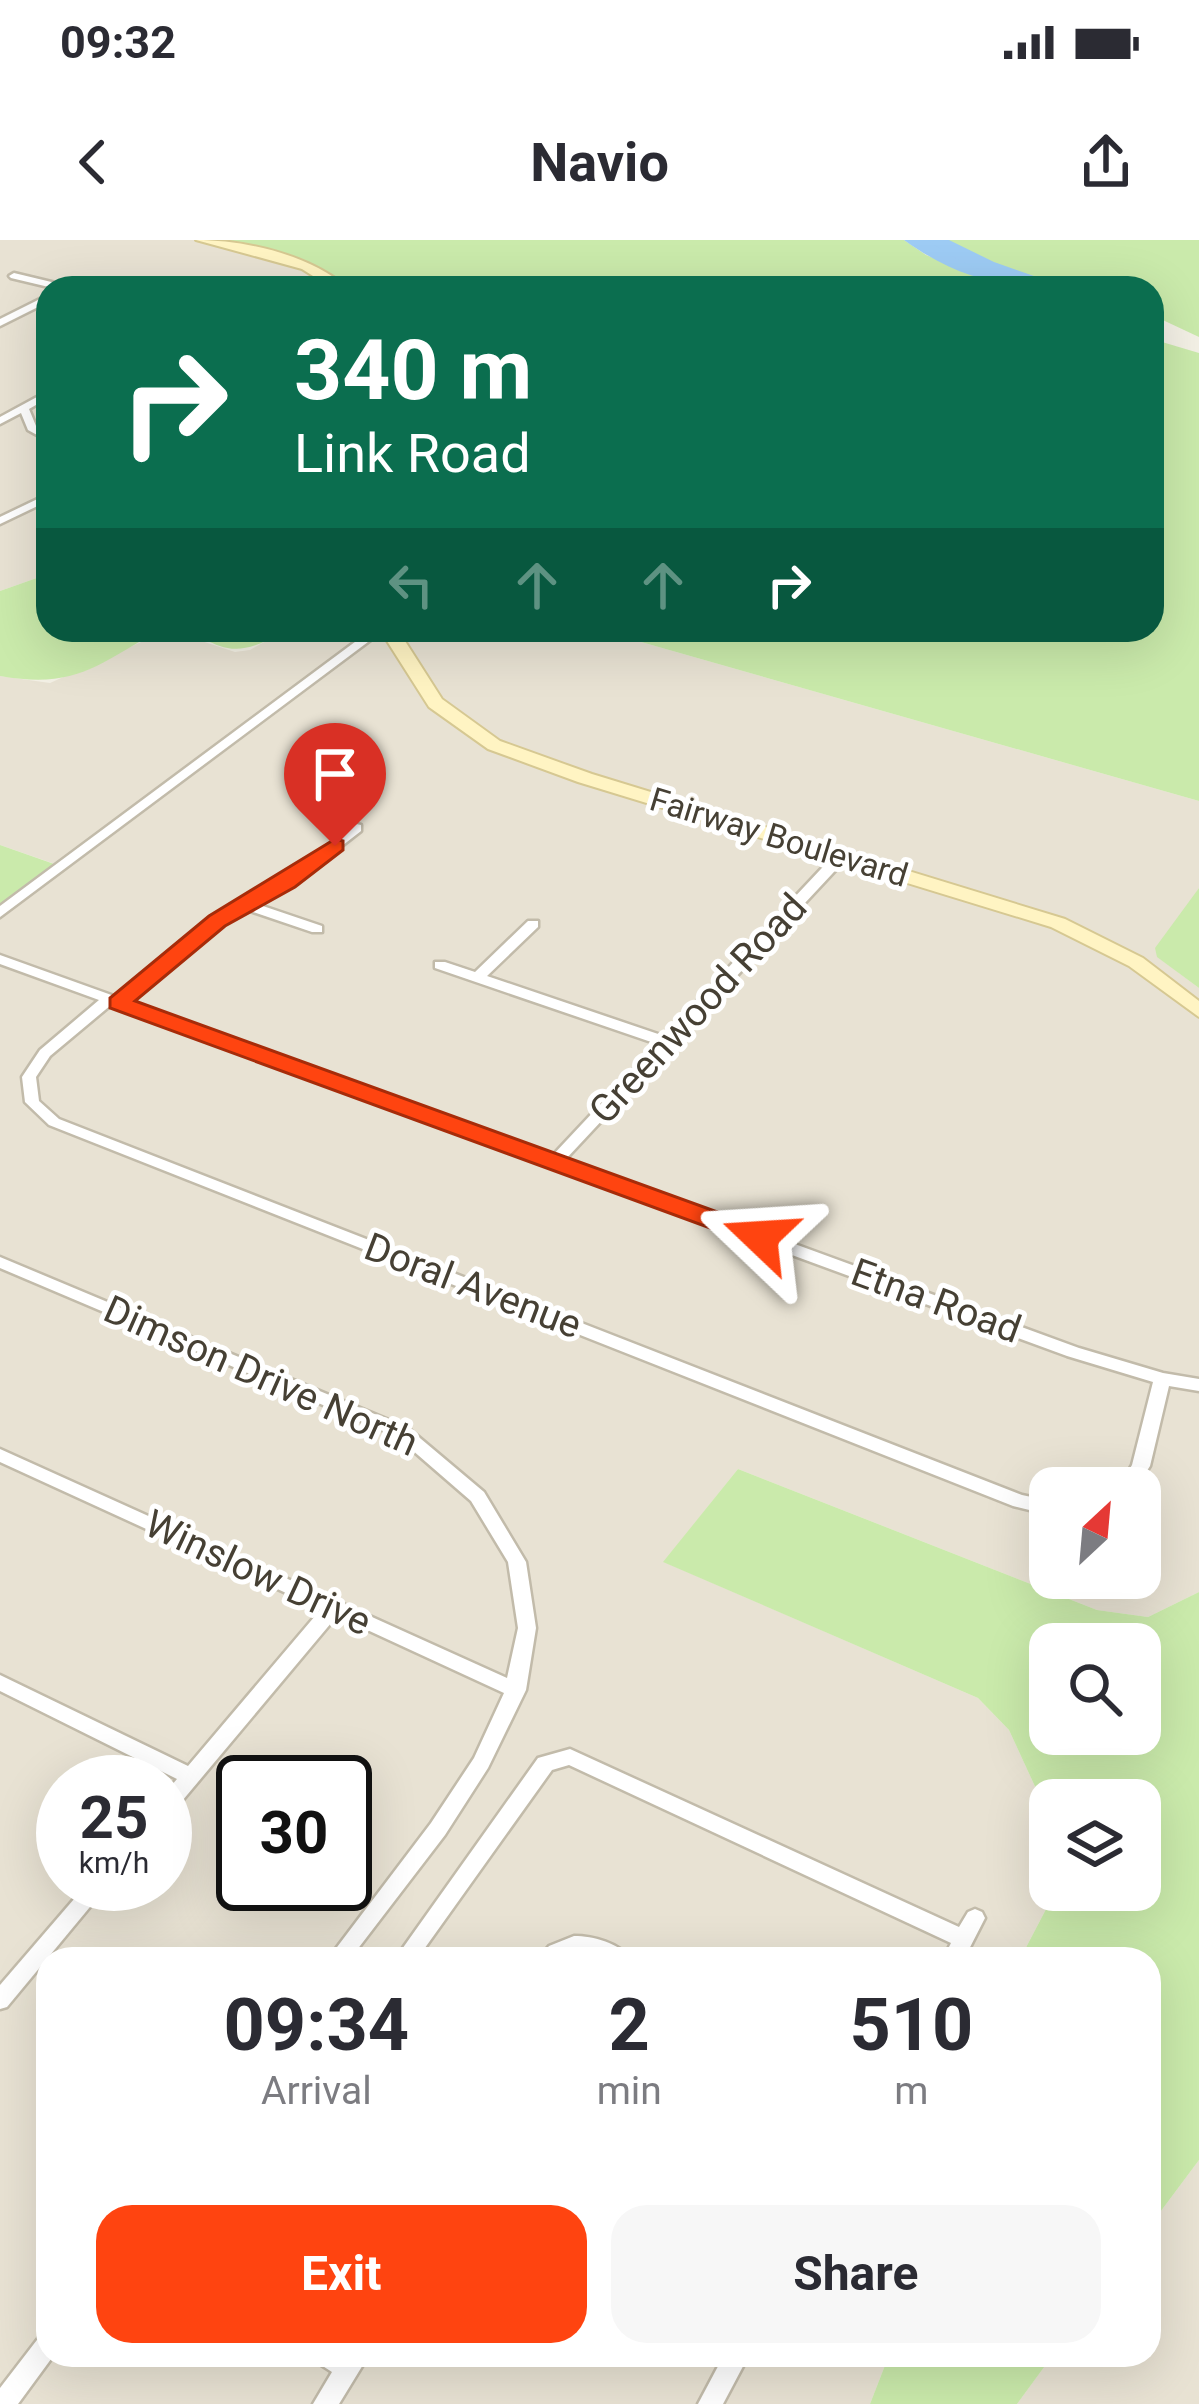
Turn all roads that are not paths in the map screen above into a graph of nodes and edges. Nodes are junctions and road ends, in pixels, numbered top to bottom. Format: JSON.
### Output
{"nodes":[{"id":1,"x":203,"y":240,"type":"edge"},
{"id":2,"x":14,"y":276,"type":"dead end"},
{"id":3,"x":322,"y":276,"type":"edge"},
{"id":4,"x":36,"y":281,"type":"edge"},
{"id":5,"x":36,"y":304,"type":"edge"},
{"id":6,"x":0,"y":323,"type":"edge"},
{"id":7,"x":36,"y":401,"type":"edge"},
{"id":8,"x":24,"y":408,"type":"junction"},
{"id":9,"x":0,"y":421,"type":"edge"},
{"id":10,"x":36,"y":430,"type":"edge"},
{"id":11,"x":36,"y":503,"type":"edge"},
{"id":12,"x":0,"y":521,"type":"edge"},
{"id":13,"x":362,"y":642,"type":"edge"},
{"id":14,"x":397,"y":642,"type":"edge"},
{"id":15,"x":356,"y":828,"type":"dead end"},
{"id":16,"x":841,"y":856,"type":"junction"},
{"id":17,"x":244,"y":904,"type":"junction"},
{"id":18,"x":0,"y":913,"type":"edge"},
{"id":19,"x":532,"y":924,"type":"dead end"},
{"id":20,"x":317,"y":929,"type":"dead end"},
{"id":21,"x":0,"y":959,"type":"edge"},
{"id":22,"x":440,"y":965,"type":"dead end"},
{"id":23,"x":478,"y":977,"type":"junction"},
{"id":24,"x":114,"y":1001,"type":"junction"},
{"id":25,"x":1199,"y":1011,"type":"edge"},
{"id":26,"x":667,"y":1042,"type":"junction"},
{"id":27,"x":555,"y":1162,"type":"junction"},
{"id":28,"x":0,"y":1262,"type":"edge"},
{"id":29,"x":1162,"y":1379,"type":"junction"},
{"id":30,"x":1199,"y":1385,"type":"edge"},
{"id":31,"x":0,"y":1455,"type":"edge"},
{"id":32,"x":1140,"y":1467,"type":"edge"},
{"id":33,"x":1029,"y":1503,"type":"edge"},
{"id":34,"x":333,"y":1607,"type":"junction"},
{"id":35,"x":0,"y":1683,"type":"edge"},
{"id":36,"x":516,"y":1690,"type":"junction"},
{"id":37,"x":146,"y":1755,"type":"edge"},
{"id":38,"x":192,"y":1776,"type":"edge"},
{"id":39,"x":76,"y":1911,"type":"edge"},
{"id":40,"x":976,"y":1918,"type":"dead end"},
{"id":41,"x":964,"y":1939,"type":"junction"},
{"id":42,"x":45,"y":1947,"type":"edge"},
{"id":43,"x":347,"y":1947,"type":"edge"},
{"id":44,"x":414,"y":1947,"type":"edge"},
{"id":45,"x":562,"y":1947,"type":"edge"},
{"id":46,"x":593,"y":1947,"type":"edge"},
{"id":47,"x":960,"y":1947,"type":"edge"},
{"id":48,"x":36,"y":1958,"type":"edge"},
{"id":49,"x":0,"y":2000,"type":"edge"},
{"id":50,"x":36,"y":2360,"type":"edge"},
{"id":51,"x":349,"y":2367,"type":"edge"},
{"id":52,"x":730,"y":2367,"type":"edge"},
{"id":53,"x":3,"y":2404,"type":"edge"},
{"id":54,"x":325,"y":2404,"type":"edge"},
{"id":55,"x":710,"y":2404,"type":"edge"}],
"edges":[{"from":1,"to":3,"type":"street"},
{"from":2,"to":4,"type":"street"},
{"from":5,"to":6,"type":"street"},
{"from":7,"to":8,"type":"street"},
{"from":8,"to":9,"type":"street"},
{"from":8,"to":10,"type":"street"},
{"from":11,"to":12,"type":"street"},
{"from":13,"to":18,"type":"street"},
{"from":14,"to":16,"type":"street","name":"Fairway Boulevard"},
{"from":15,"to":17,"type":"street"},
{"from":16,"to":25,"type":"street","name":"Fairway Boulevard"},
{"from":16,"to":26,"type":"street","name":"Greenwood Road"},
{"from":17,"to":20,"type":"street"},
{"from":17,"to":24,"type":"street"},
{"from":19,"to":23,"type":"street"},
{"from":21,"to":24,"type":"street","name":"Etna Road"},
{"from":22,"to":23,"type":"street"},
{"from":23,"to":26,"type":"street"},
{"from":24,"to":27,"type":"street","name":"Etna Road"},
{"from":24,"to":33,"type":"street","name":"Doral Avenue"},
{"from":26,"to":27,"type":"street","name":"Greenwood Road"},
{"from":27,"to":29,"type":"street","name":"Etna Road"},
{"from":28,"to":36,"type":"street","name":"Dimson Drive North"},
{"from":29,"to":30,"type":"street","name":"Etna Road"},
{"from":29,"to":32,"type":"street"},
{"from":31,"to":34,"type":"street","name":"Winslow Drive"},
{"from":34,"to":36,"type":"street","name":"Winslow Drive"},
{"from":34,"to":38,"type":"street"},
{"from":35,"to":37,"type":"street"},
{"from":36,"to":43,"type":"street","name":"Dimson Drive North"},
{"from":39,"to":42,"type":"street"},
{"from":40,"to":41,"type":"street"},
{"from":41,"to":44,"type":"street"},
{"from":41,"to":47,"type":"street"},
{"from":45,"to":46,"type":"street"},
{"from":48,"to":49,"type":"street"},
{"from":50,"to":53,"type":"street"},
{"from":51,"to":54,"type":"street"},
{"from":52,"to":55,"type":"street"}]}
